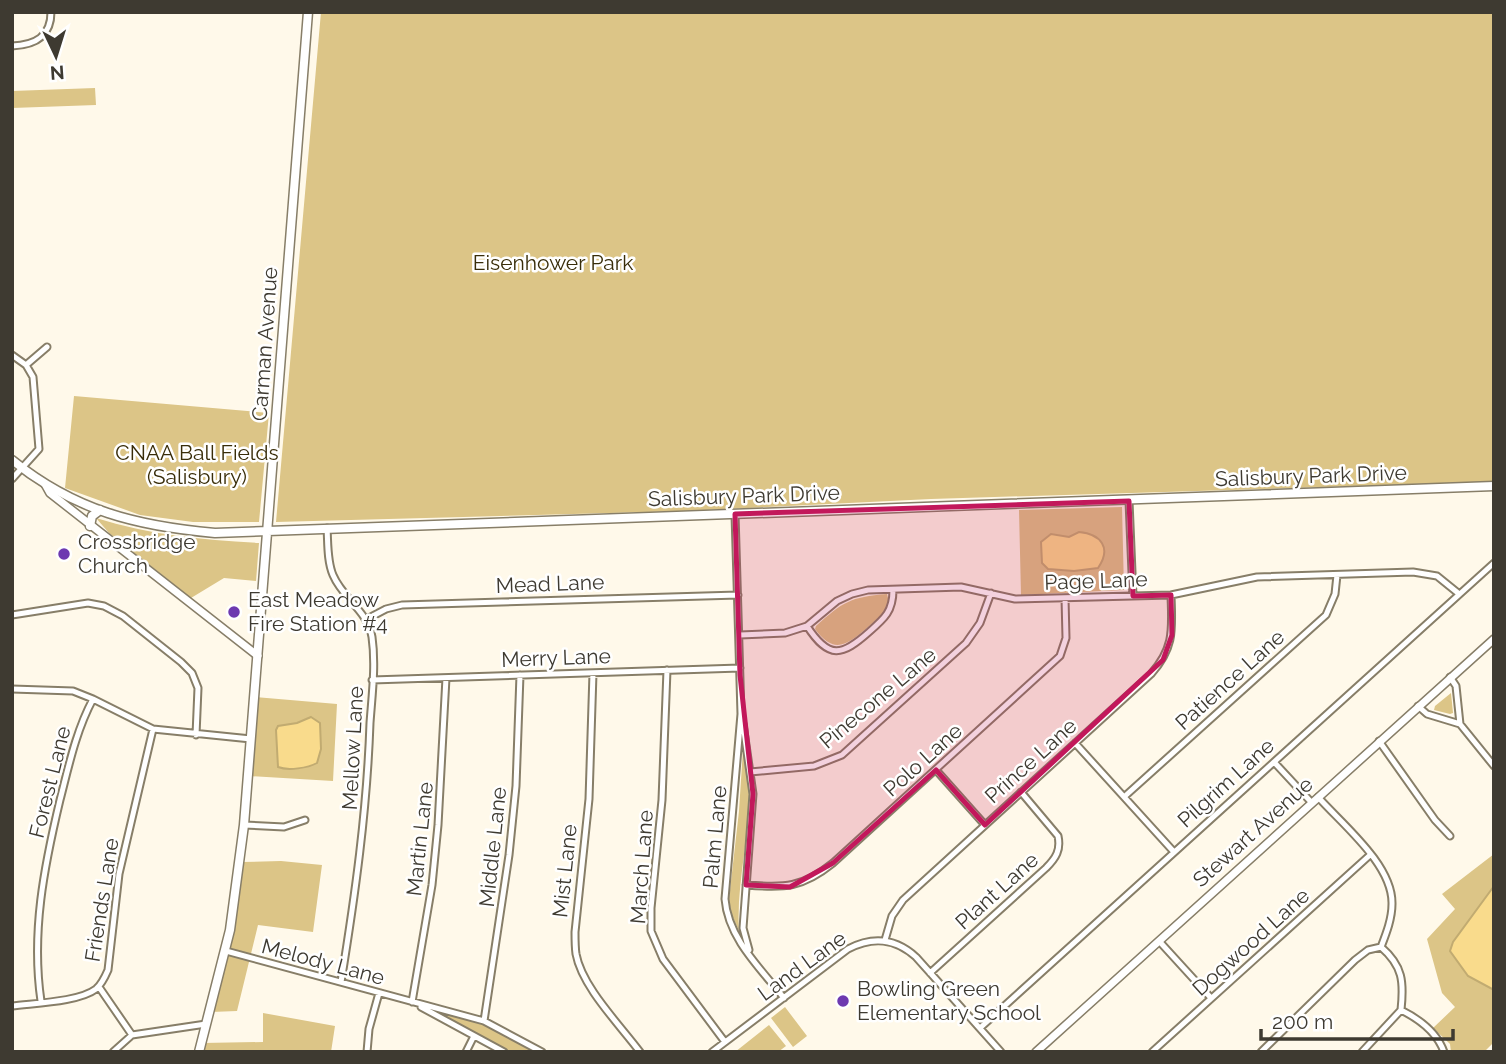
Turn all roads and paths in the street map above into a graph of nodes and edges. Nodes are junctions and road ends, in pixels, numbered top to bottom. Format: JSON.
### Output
{"nodes":[{"id":1,"x":51,"y":12,"type":"edge"},
{"id":2,"x":308,"y":12,"type":"edge"},
{"id":3,"x":12,"y":46,"type":"edge"},
{"id":4,"x":47,"y":347,"type":"dead end"},
{"id":5,"x":12,"y":355,"type":"edge"},
{"id":6,"x":26,"y":365,"type":"junction"},
{"id":7,"x":12,"y":460,"type":"edge"},
{"id":8,"x":23,"y":468,"type":"junction"},
{"id":9,"x":12,"y":479,"type":"edge"},
{"id":10,"x":45,"y":483,"type":"junction"},
{"id":11,"x":1494,"y":486,"type":"edge"},
{"id":12,"x":1129,"y":501,"type":"junction"},
{"id":13,"x":100,"y":510,"type":"junction"},
{"id":14,"x":735,"y":514,"type":"junction"},
{"id":15,"x":90,"y":526,"type":"junction"},
{"id":16,"x":327,"y":528,"type":"junction"},
{"id":17,"x":268,"y":530,"type":"junction"},
{"id":18,"x":1494,"y":563,"type":"edge"},
{"id":19,"x":1337,"y":575,"type":"junction"},
{"id":20,"x":893,"y":590,"type":"junction"},
{"id":21,"x":991,"y":593,"type":"junction"},
{"id":22,"x":1458,"y":593,"type":"junction"},
{"id":23,"x":738,"y":595,"type":"junction"},
{"id":24,"x":1171,"y":595,"type":"junction"},
{"id":25,"x":1133,"y":596,"type":"junction"},
{"id":26,"x":1065,"y":598,"type":"junction"},
{"id":27,"x":12,"y":615,"type":"edge"},
{"id":28,"x":367,"y":619,"type":"junction"},
{"id":29,"x":807,"y":626,"type":"junction"},
{"id":30,"x":740,"y":635,"type":"junction"},
{"id":31,"x":1494,"y":639,"type":"edge"},
{"id":32,"x":258,"y":656,"type":"junction"},
{"id":33,"x":740,"y":668,"type":"junction"},
{"id":34,"x":667,"y":670,"type":"junction"},
{"id":35,"x":593,"y":673,"type":"junction"},
{"id":36,"x":520,"y":676,"type":"junction"},
{"id":37,"x":1450,"y":677,"type":"junction"},
{"id":38,"x":446,"y":678,"type":"junction"},
{"id":39,"x":372,"y":681,"type":"junction"},
{"id":40,"x":12,"y":689,"type":"edge"},
{"id":41,"x":93,"y":699,"type":"junction"},
{"id":42,"x":1419,"y":706,"type":"junction"},
{"id":43,"x":741,"y":714,"type":"junction"},
{"id":44,"x":1460,"y":724,"type":"junction"},
{"id":45,"x":153,"y":729,"type":"junction"},
{"id":46,"x":196,"y":735,"type":"junction"},
{"id":47,"x":251,"y":739,"type":"junction"},
{"id":48,"x":1379,"y":741,"type":"junction"},
{"id":49,"x":1075,"y":743,"type":"junction"},
{"id":50,"x":1274,"y":762,"type":"junction"},
{"id":51,"x":1494,"y":766,"type":"edge"},
{"id":52,"x":936,"y":770,"type":"junction"},
{"id":53,"x":750,"y":772,"type":"junction"},
{"id":54,"x":1021,"y":792,"type":"junction"},
{"id":55,"x":1124,"y":797,"type":"junction"},
{"id":56,"x":1318,"y":797,"type":"junction"},
{"id":57,"x":1312,"y":803,"type":"junction"},
{"id":58,"x":305,"y":820,"type":"dead end"},
{"id":59,"x":244,"y":825,"type":"junction"},
{"id":60,"x":985,"y":825,"type":"junction"},
{"id":61,"x":1450,"y":836,"type":"dead end"},
{"id":62,"x":1174,"y":852,"type":"junction"},
{"id":63,"x":1370,"y":855,"type":"junction"},
{"id":64,"x":746,"y":886,"type":"junction"},
{"id":65,"x":885,"y":940,"type":"junction"},
{"id":66,"x":1159,"y":941,"type":"junction"},
{"id":67,"x":1381,"y":947,"type":"junction"},
{"id":68,"x":226,"y":951,"type":"junction"},
{"id":69,"x":751,"y":956,"type":"junction"},
{"id":70,"x":930,"y":973,"type":"junction"},
{"id":71,"x":341,"y":982,"type":"junction"},
{"id":72,"x":99,"y":987,"type":"junction"},
{"id":73,"x":379,"y":993,"type":"junction"},
{"id":74,"x":784,"y":998,"type":"junction"},
{"id":75,"x":1211,"y":998,"type":"junction"},
{"id":76,"x":41,"y":1002,"type":"junction"},
{"id":77,"x":412,"y":1002,"type":"junction"},
{"id":78,"x":12,"y":1006,"type":"edge"},
{"id":79,"x":1401,"y":1010,"type":"junction"},
{"id":80,"x":484,"y":1021,"type":"junction"},
{"id":81,"x":206,"y":1024,"type":"junction"},
{"id":82,"x":980,"y":1028,"type":"junction"},
{"id":83,"x":132,"y":1035,"type":"junction"},
{"id":84,"x":474,"y":1036,"type":"junction"},
{"id":85,"x":725,"y":1042,"type":"junction"},
{"id":86,"x":113,"y":1052,"type":"edge"},
{"id":87,"x":199,"y":1052,"type":"edge"},
{"id":88,"x":367,"y":1052,"type":"edge"},
{"id":89,"x":466,"y":1052,"type":"edge"},
{"id":90,"x":504,"y":1052,"type":"edge"},
{"id":91,"x":542,"y":1052,"type":"edge"},
{"id":92,"x":640,"y":1052,"type":"edge"},
{"id":93,"x":712,"y":1052,"type":"edge"},
{"id":94,"x":1001,"y":1052,"type":"edge"},
{"id":95,"x":1036,"y":1052,"type":"edge"},
{"id":96,"x":1152,"y":1052,"type":"edge"},
{"id":97,"x":1261,"y":1052,"type":"edge"},
{"id":98,"x":1362,"y":1052,"type":"edge"},
{"id":99,"x":1444,"y":1052,"type":"edge"}],
"edges":[{"from":1,"to":3,"type":"street"},
{"from":2,"to":17,"type":"main road","name":"Carman Avenue"},
{"from":4,"to":6,"type":"street"},
{"from":5,"to":6,"type":"street"},
{"from":6,"to":8,"type":"street"},
{"from":7,"to":8,"type":"main road","name":"Salisbury Park Drive"},
{"from":8,"to":9,"type":"street"},
{"from":8,"to":10,"type":"main road","name":"Salisbury Park Drive"},
{"from":10,"to":13,"type":"main road","name":"Salisbury Park Drive"},
{"from":10,"to":15,"type":"street"},
{"from":11,"to":12,"type":"main road","name":"Salisbury Park Drive"},
{"from":12,"to":14,"type":"main road","name":"Salisbury Park Drive"},
{"from":12,"to":25,"type":"street"},
{"from":13,"to":15,"type":"main road"},
{"from":13,"to":17,"type":"main road","name":"Salisbury Park Drive"},
{"from":14,"to":16,"type":"main road","name":"Salisbury Park Drive"},
{"from":14,"to":23,"type":"street","name":"Palm Lane"},
{"from":15,"to":32,"type":"street"},
{"from":16,"to":17,"type":"main road","name":"Salisbury Park Drive"},
{"from":16,"to":28,"type":"street"},
{"from":17,"to":32,"type":"main road","name":"Carman Avenue"},
{"from":18,"to":22,"type":"street","name":"Pilgrim Lane"},
{"from":19,"to":22,"type":"street","name":"Page Lane"},
{"from":19,"to":24,"type":"street","name":"Page Lane"},
{"from":19,"to":55,"type":"street","name":"Patience Lane"},
{"from":20,"to":21,"type":"street","name":"Page Lane"},
{"from":20,"to":29,"type":"street","name":"Page Lane"},
{"from":20,"to":29,"type":"street"},
{"from":21,"to":26,"type":"street","name":"Page Lane"},
{"from":21,"to":53,"type":"street","name":"Pinecone Lane"},
{"from":22,"to":50,"type":"street","name":"Pilgrim Lane"},
{"from":23,"to":28,"type":"street","name":"Mead Lane"},
{"from":23,"to":30,"type":"street","name":"Palm Lane"},
{"from":24,"to":25,"type":"street","name":"Page Lane"},
{"from":24,"to":49,"type":"street","name":"Prince Lane"},
{"from":25,"to":26,"type":"street","name":"Page Lane"},
{"from":26,"to":52,"type":"street","name":"Polo Lane"},
{"from":27,"to":46,"type":"street"},
{"from":28,"to":39,"type":"street","name":"Mellow Lane"},
{"from":29,"to":30,"type":"street","name":"Page Lane"},
{"from":30,"to":33,"type":"street","name":"Palm Lane"},
{"from":31,"to":37,"type":"street","name":"Stewart Avenue"},
{"from":32,"to":47,"type":"main road","name":"Carman Avenue"},
{"from":33,"to":34,"type":"street","name":"Merry Lane"},
{"from":33,"to":43,"type":"street","name":"Palm Lane"},
{"from":34,"to":35,"type":"street","name":"Merry Lane"},
{"from":34,"to":85,"type":"street","name":"March Lane"},
{"from":35,"to":36,"type":"street","name":"Merry Lane"},
{"from":35,"to":92,"type":"street","name":"Mist Lane"},
{"from":36,"to":38,"type":"street","name":"Merry Lane"},
{"from":36,"to":80,"type":"street","name":"Middle Lane"},
{"from":37,"to":42,"type":"street","name":"Stewart Avenue"},
{"from":37,"to":44,"type":"street"},
{"from":38,"to":39,"type":"street","name":"Merry Lane"},
{"from":38,"to":77,"type":"street","name":"Martin Lane"},
{"from":39,"to":71,"type":"street","name":"Mellow Lane"},
{"from":40,"to":41,"type":"street"},
{"from":41,"to":45,"type":"street"},
{"from":41,"to":76,"type":"street","name":"Forest Lane"},
{"from":42,"to":44,"type":"street"},
{"from":42,"to":48,"type":"street","name":"Stewart Avenue"},
{"from":43,"to":53,"type":"street","name":"Palm Lane"},
{"from":43,"to":69,"type":"street","name":"Palm Lane"},
{"from":44,"to":51,"type":"street"},
{"from":45,"to":46,"type":"street"},
{"from":45,"to":72,"type":"street","name":"Friends Lane"},
{"from":46,"to":47,"type":"street"},
{"from":47,"to":59,"type":"main road","name":"Carman Avenue"},
{"from":48,"to":56,"type":"street","name":"Stewart Avenue"},
{"from":48,"to":61,"type":"street"},
{"from":49,"to":54,"type":"street","name":"Prince Lane"},
{"from":49,"to":55,"type":"street"},
{"from":50,"to":57,"type":"street"},
{"from":50,"to":62,"type":"street","name":"Pilgrim Lane"},
{"from":52,"to":60,"type":"street"},
{"from":52,"to":64,"type":"street","name":"Polo Lane"},
{"from":53,"to":64,"type":"street","name":"Palm Lane"},
{"from":54,"to":60,"type":"street","name":"Prince Lane"},
{"from":54,"to":70,"type":"street","name":"Plant Lane"},
{"from":55,"to":62,"type":"street"},
{"from":56,"to":57,"type":"street","name":"Stewart Avenue"},
{"from":56,"to":63,"type":"street"},
{"from":57,"to":66,"type":"street","name":"Stewart Avenue"},
{"from":58,"to":59,"type":"street"},
{"from":59,"to":68,"type":"main road","name":"Carman Avenue"},
{"from":60,"to":65,"type":"street","name":"Prince Lane"},
{"from":62,"to":82,"type":"street","name":"Pilgrim Lane"},
{"from":63,"to":67,"type":"street"},
{"from":63,"to":75,"type":"street","name":"Dogwood Lane"},
{"from":64,"to":69,"type":"street","name":"Palm Lane"},
{"from":65,"to":70,"type":"street"},
{"from":65,"to":74,"type":"street","name":"Land Lane"},
{"from":66,"to":75,"type":"street"},
{"from":66,"to":95,"type":"street","name":"Stewart Avenue"},
{"from":67,"to":79,"type":"street"},
{"from":67,"to":97,"type":"street"},
{"from":68,"to":71,"type":"street","name":"Melody Lane"},
{"from":68,"to":81,"type":"main road","name":"Carman Avenue"},
{"from":69,"to":74,"type":"street","name":"Palm Lane"},
{"from":70,"to":82,"type":"street"},
{"from":71,"to":73,"type":"street","name":"Melody Lane"},
{"from":72,"to":76,"type":"street","name":"Friends Lane"},
{"from":72,"to":83,"type":"street"},
{"from":73,"to":77,"type":"street","name":"Melody Lane"},
{"from":73,"to":88,"type":"street"},
{"from":74,"to":85,"type":"street","name":"Land Lane"},
{"from":75,"to":96,"type":"street","name":"Dogwood Lane"},
{"from":76,"to":78,"type":"street","name":"Friends Lane"},
{"from":77,"to":80,"type":"street","name":"Melody Lane"},
{"from":77,"to":84,"type":"street","name":"Melody Lane"},
{"from":79,"to":98,"type":"street"},
{"from":79,"to":99,"type":"street"},
{"from":80,"to":91,"type":"street","name":"Melody Lane"},
{"from":81,"to":83,"type":"street"},
{"from":81,"to":87,"type":"main road","name":"Carman Avenue"},
{"from":82,"to":94,"type":"street"},
{"from":83,"to":86,"type":"street"},
{"from":84,"to":89,"type":"street"},
{"from":84,"to":90,"type":"street","name":"Melody Lane"},
{"from":85,"to":93,"type":"street","name":"Land Lane"}]}
